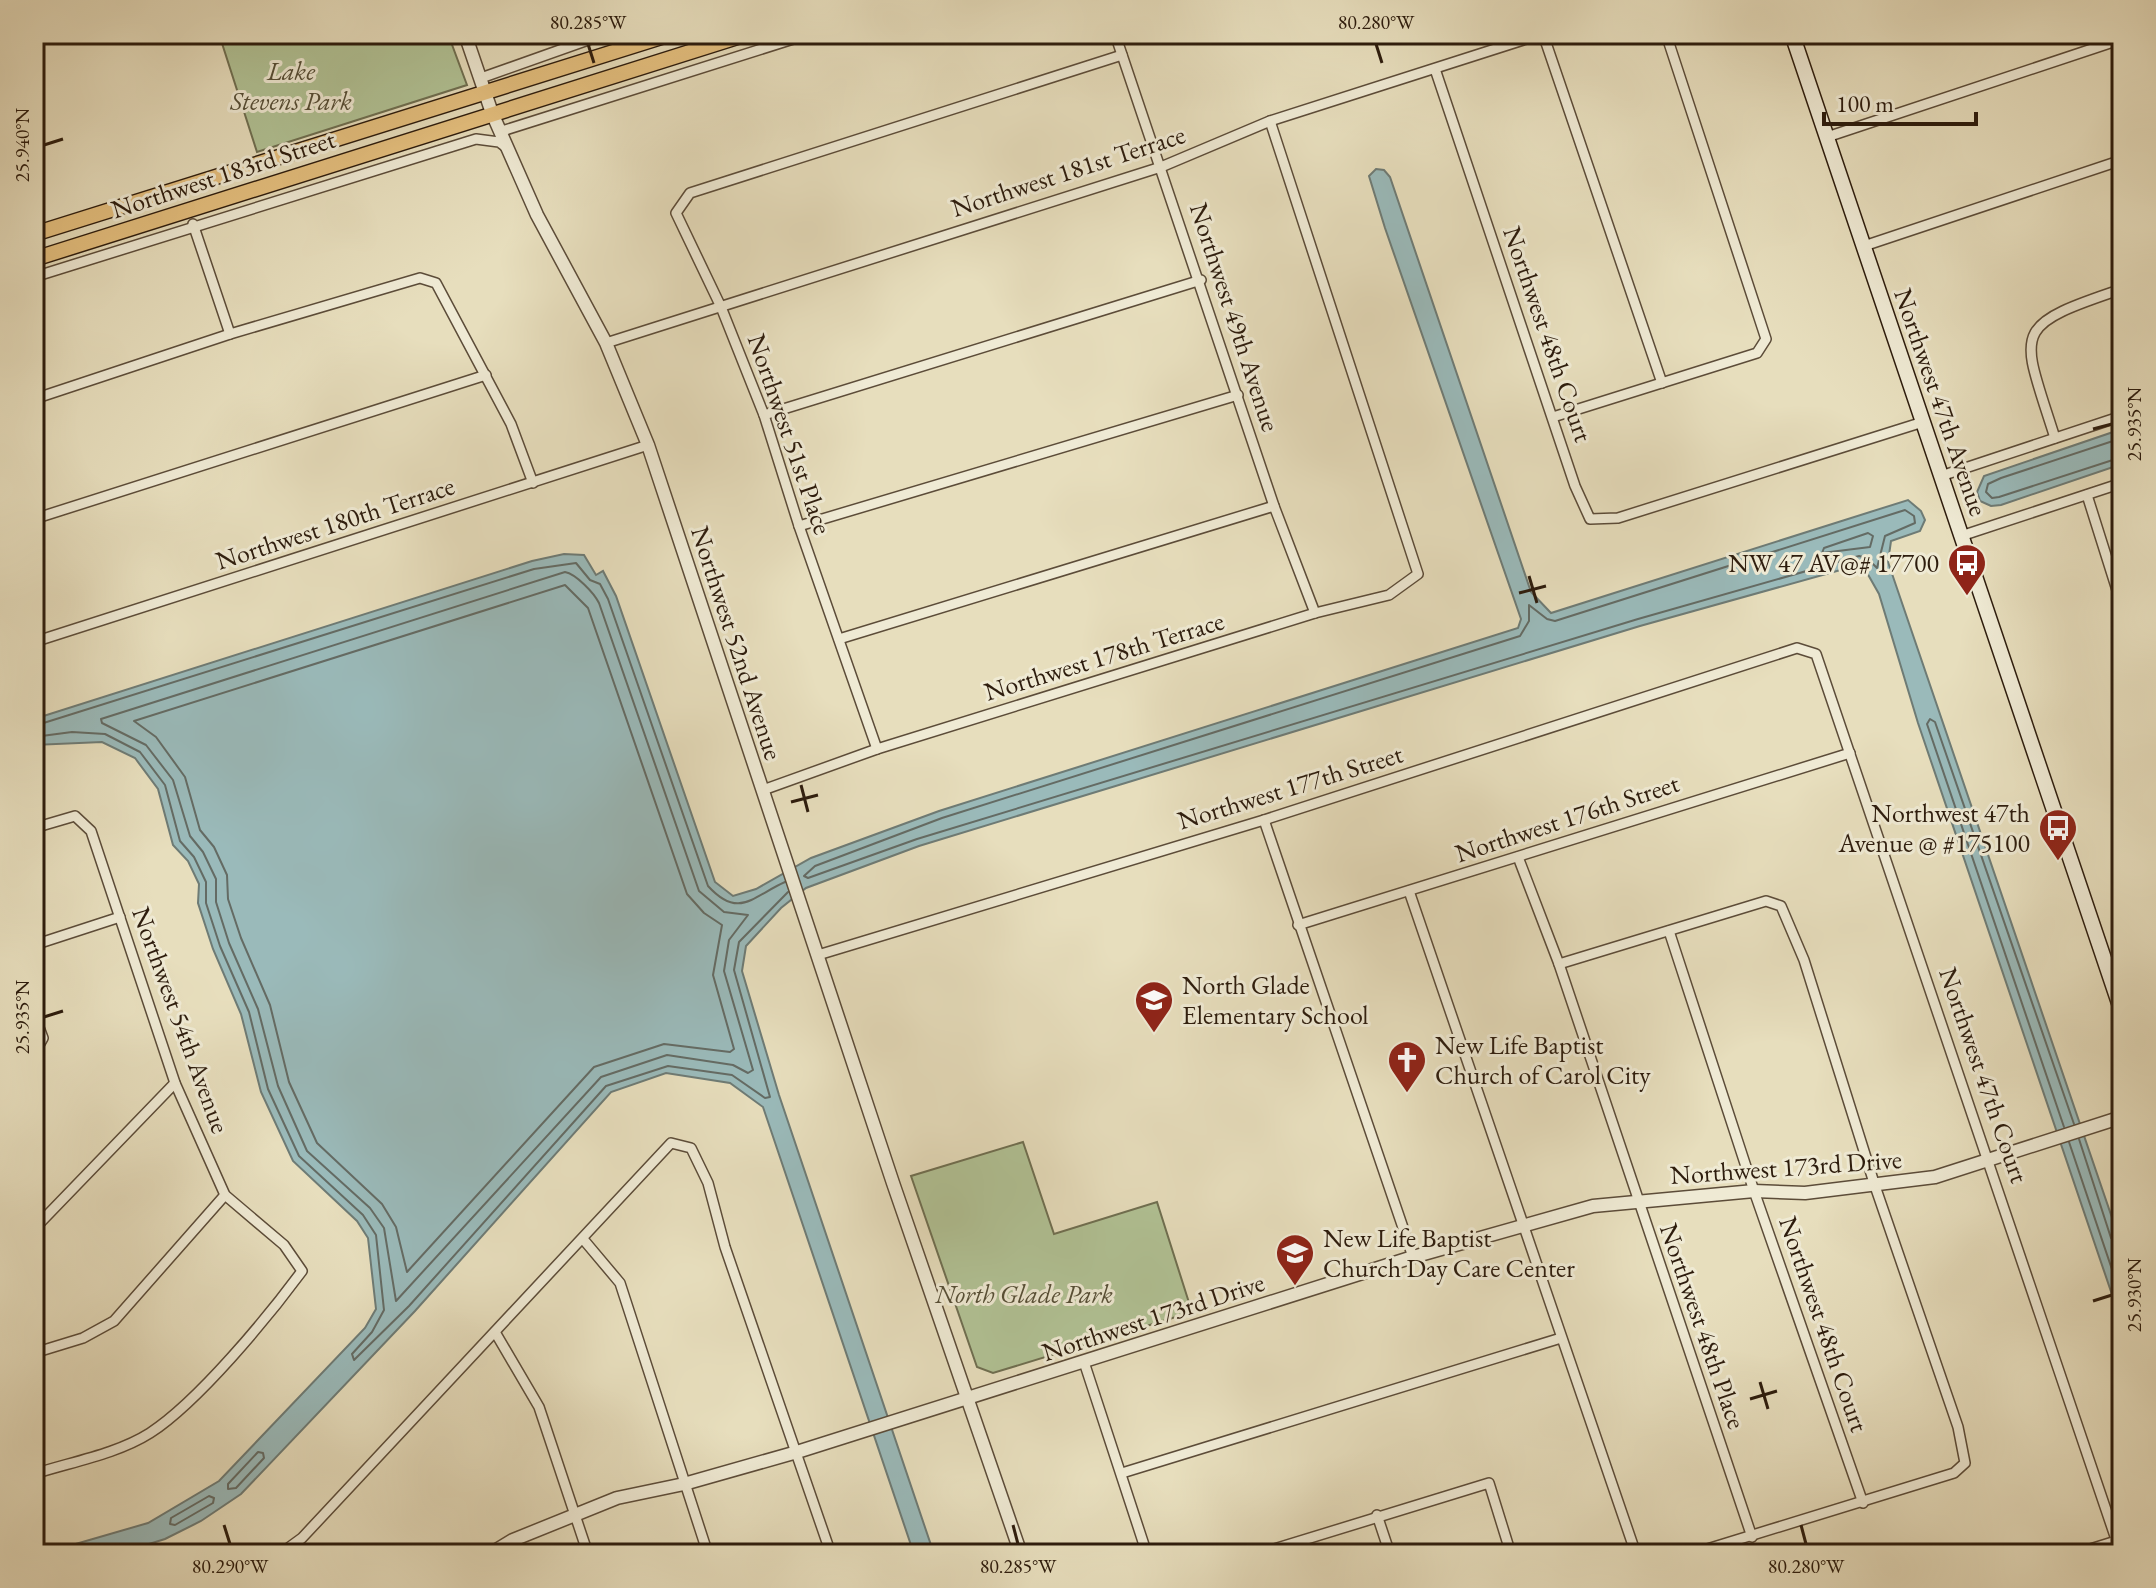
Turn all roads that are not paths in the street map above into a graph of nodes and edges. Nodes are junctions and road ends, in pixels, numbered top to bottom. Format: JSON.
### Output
{"nodes":[{"id":1,"x":465,"y":34,"type":"edge"},
{"id":2,"x":605,"y":34,"type":"edge"},
{"id":3,"x":671,"y":34,"type":"edge"},
{"id":4,"x":809,"y":34,"type":"edge"},
{"id":5,"x":1115,"y":34,"type":"edge"},
{"id":6,"x":1542,"y":34,"type":"edge"},
{"id":7,"x":1666,"y":34,"type":"edge"},
{"id":8,"x":1792,"y":34,"type":"edge"},
{"id":9,"x":745,"y":35,"type":"edge"},
{"id":10,"x":2122,"y":39,"type":"edge"},
{"id":11,"x":1122,"y":55,"type":"junction"},
{"id":12,"x":1435,"y":69,"type":"junction"},
{"id":13,"x":483,"y":85,"type":"junction"},
{"id":14,"x":492,"y":113,"type":"junction"},
{"id":15,"x":1270,"y":121,"type":"junction"},
{"id":16,"x":502,"y":131,"type":"junction"},
{"id":17,"x":1827,"y":137,"type":"junction"},
{"id":18,"x":510,"y":149,"type":"junction"},
{"id":19,"x":2122,"y":160,"type":"edge"},
{"id":20,"x":1161,"y":167,"type":"junction"},
{"id":21,"x":188,"y":210,"type":"junction"},
{"id":22,"x":194,"y":226,"type":"junction"},
{"id":23,"x":34,"y":234,"type":"edge"},
{"id":24,"x":1864,"y":246,"type":"junction"},
{"id":25,"x":34,"y":259,"type":"edge"},
{"id":26,"x":34,"y":277,"type":"edge"},
{"id":27,"x":1201,"y":280,"type":"junction"},
{"id":28,"x":2122,"y":289,"type":"edge"},
{"id":29,"x":721,"y":307,"type":"junction"},
{"id":30,"x":230,"y":334,"type":"junction"},
{"id":31,"x":606,"y":343,"type":"junction"},
{"id":32,"x":486,"y":375,"type":"junction"},
{"id":33,"x":1662,"y":383,"type":"junction"},
{"id":34,"x":1238,"y":395,"type":"junction"},
{"id":35,"x":34,"y":399,"type":"edge"},
{"id":36,"x":764,"y":415,"type":"junction"},
{"id":37,"x":2122,"y":416,"type":"edge"},
{"id":38,"x":1553,"y":417,"type":"junction"},
{"id":39,"x":1923,"y":422,"type":"junction"},
{"id":40,"x":2055,"y":438,"type":"junction"},
{"id":41,"x":648,"y":445,"type":"junction"},
{"id":42,"x":1941,"y":476,"type":"junction"},
{"id":43,"x":533,"y":483,"type":"junction"},
{"id":44,"x":2122,"y":483,"type":"edge"},
{"id":45,"x":2087,"y":495,"type":"junction"},
{"id":46,"x":1274,"y":506,"type":"junction"},
{"id":47,"x":34,"y":519,"type":"edge"},
{"id":48,"x":799,"y":526,"type":"junction"},
{"id":49,"x":1961,"y":536,"type":"junction"},
{"id":50,"x":2122,"y":604,"type":"edge"},
{"id":51,"x":1315,"y":613,"type":"junction"},
{"id":52,"x":35,"y":639,"type":"edge"},
{"id":53,"x":839,"y":639,"type":"junction"},
{"id":54,"x":1773,"y":656,"type":"joint"},
{"id":55,"x":877,"y":749,"type":"junction"},
{"id":56,"x":1850,"y":753,"type":"junction"},
{"id":57,"x":763,"y":790,"type":"junction"},
{"id":58,"x":1264,"y":820,"type":"junction"},
{"id":59,"x":34,"y":828,"type":"edge"},
{"id":60,"x":1518,"y":857,"type":"junction"},
{"id":61,"x":1409,"y":891,"type":"junction"},
{"id":62,"x":120,"y":917,"type":"junction"},
{"id":63,"x":1298,"y":925,"type":"junction"},
{"id":64,"x":1669,"y":931,"type":"junction"},
{"id":65,"x":34,"y":945,"type":"edge"},
{"id":66,"x":818,"y":955,"type":"junction"},
{"id":67,"x":1559,"y":964,"type":"junction"},
{"id":68,"x":2122,"y":1012,"type":"edge"},
{"id":69,"x":34,"y":1014,"type":"edge"},
{"id":70,"x":34,"y":1054,"type":"edge"},
{"id":71,"x":175,"y":1083,"type":"junction"},
{"id":72,"x":2122,"y":1117,"type":"edge"},
{"id":73,"x":1990,"y":1159,"type":"junction"},
{"id":74,"x":1875,"y":1186,"type":"junction"},
{"id":75,"x":1754,"y":1191,"type":"junction"},
{"id":76,"x":225,"y":1195,"type":"junction"},
{"id":77,"x":1638,"y":1201,"type":"junction"},
{"id":78,"x":1521,"y":1225,"type":"junction"},
{"id":79,"x":34,"y":1229,"type":"edge"},
{"id":80,"x":583,"y":1239,"type":"junction"},
{"id":81,"x":1413,"y":1257,"type":"junction"},
{"id":82,"x":495,"y":1332,"type":"junction"},
{"id":83,"x":1561,"y":1338,"type":"junction"},
{"id":84,"x":34,"y":1353,"type":"edge"},
{"id":85,"x":1084,"y":1362,"type":"junction"},
{"id":86,"x":968,"y":1399,"type":"junction"},
{"id":87,"x":797,"y":1452,"type":"junction"},
{"id":88,"x":1122,"y":1473,"type":"junction"},
{"id":89,"x":34,"y":1474,"type":"edge"},
{"id":90,"x":684,"y":1484,"type":"junction"},
{"id":91,"x":1863,"y":1503,"type":"junction"},
{"id":92,"x":575,"y":1515,"type":"junction"},
{"id":93,"x":1377,"y":1515,"type":"junction"},
{"id":94,"x":1752,"y":1537,"type":"junction"},
{"id":95,"x":2116,"y":1541,"type":"junction"},
{"id":96,"x":1264,"y":1553,"type":"edge"},
{"id":97,"x":280,"y":1554,"type":"edge"},
{"id":98,"x":490,"y":1554,"type":"edge"},
{"id":99,"x":588,"y":1554,"type":"edge"},
{"id":100,"x":708,"y":1554,"type":"edge"},
{"id":101,"x":831,"y":1554,"type":"edge"},
{"id":102,"x":1021,"y":1554,"type":"edge"},
{"id":103,"x":1147,"y":1554,"type":"edge"},
{"id":104,"x":1390,"y":1554,"type":"edge"},
{"id":105,"x":1511,"y":1554,"type":"edge"},
{"id":106,"x":1636,"y":1554,"type":"edge"},
{"id":107,"x":1691,"y":1554,"type":"edge"},
{"id":108,"x":2074,"y":1554,"type":"edge"},
{"id":109,"x":2121,"y":1554,"type":"edge"}],
"edges":[{"from":1,"to":13,"type":"street","name":"Northwest 52nd Avenue"},
{"from":2,"to":13,"type":"street"},
{"from":3,"to":13,"type":"main road","name":"Northwest 183rd Street"},
{"from":4,"to":16,"type":"street"},
{"from":5,"to":11,"type":"street","name":"Northwest 49th Avenue"},
{"from":6,"to":12,"type":"street","name":"Northwest 181st Terrace"},
{"from":6,"to":33,"type":"street"},
{"from":7,"to":33,"type":"street"},
{"from":8,"to":17,"type":"main road","name":"Northwest 47th Avenue"},
{"from":9,"to":14,"type":"main road","name":"Northwest 183rd Street"},
{"from":10,"to":17,"type":"street"},
{"from":11,"to":20,"type":"street","name":"Northwest 49th Avenue"},
{"from":11,"to":29,"type":"street","name":"Northwest 51st Place"},
{"from":12,"to":15,"type":"street","name":"Northwest 181st Terrace"},
{"from":12,"to":38,"type":"street","name":"Northwest 48th Court"},
{"from":13,"to":14,"type":"street","name":"Northwest 52nd Avenue"},
{"from":13,"to":23,"type":"main road","name":"Northwest 183rd Street"},
{"from":14,"to":16,"type":"street","name":"Northwest 52nd Avenue"},
{"from":14,"to":21,"type":"main road","name":"Northwest 183rd Street"},
{"from":15,"to":20,"type":"street","name":"Northwest 181st Terrace"},
{"from":15,"to":51,"type":"street","name":"Northwest 178th Terrace"},
{"from":16,"to":18,"type":"street","name":"Northwest 52nd Avenue"},
{"from":17,"to":24,"type":"main road","name":"Northwest 47th Avenue"},
{"from":18,"to":22,"type":"street"},
{"from":18,"to":31,"type":"street","name":"Northwest 52nd Avenue"},
{"from":19,"to":24,"type":"street"},
{"from":20,"to":27,"type":"street","name":"Northwest 49th Avenue"},
{"from":20,"to":29,"type":"street","name":"Northwest 181st Terrace"},
{"from":21,"to":22,"type":"street"},
{"from":21,"to":25,"type":"main road","name":"Northwest 183rd Street"},
{"from":22,"to":26,"type":"street"},
{"from":22,"to":30,"type":"street"},
{"from":24,"to":39,"type":"main road","name":"Northwest 47th Avenue"},
{"from":27,"to":34,"type":"street","name":"Northwest 49th Avenue"},
{"from":27,"to":36,"type":"street"},
{"from":28,"to":40,"type":"street"},
{"from":29,"to":31,"type":"street","name":"Northwest 181st Terrace"},
{"from":29,"to":36,"type":"street","name":"Northwest 51st Place"},
{"from":30,"to":32,"type":"street"},
{"from":30,"to":35,"type":"street"},
{"from":31,"to":41,"type":"street","name":"Northwest 52nd Avenue"},
{"from":32,"to":43,"type":"street"},
{"from":32,"to":47,"type":"street"},
{"from":33,"to":38,"type":"street"},
{"from":34,"to":46,"type":"street","name":"Northwest 49th Avenue"},
{"from":34,"to":48,"type":"street"},
{"from":36,"to":48,"type":"street","name":"Northwest 51st Place"},
{"from":37,"to":40,"type":"street"},
{"from":38,"to":39,"type":"street","name":"Northwest 48th Court"},
{"from":39,"to":42,"type":"main road","name":"Northwest 47th Avenue"},
{"from":40,"to":42,"type":"street"},
{"from":41,"to":43,"type":"street","name":"Northwest 180th Terrace"},
{"from":41,"to":57,"type":"street","name":"Northwest 52nd Avenue"},
{"from":42,"to":49,"type":"main road","name":"Northwest 47th Avenue"},
{"from":43,"to":52,"type":"street","name":"Northwest 180th Terrace"},
{"from":44,"to":45,"type":"street"},
{"from":45,"to":49,"type":"street"},
{"from":45,"to":50,"type":"street"},
{"from":46,"to":51,"type":"street","name":"Northwest 49th Avenue"},
{"from":46,"to":53,"type":"street"},
{"from":48,"to":53,"type":"street","name":"Northwest 51st Place"},
{"from":49,"to":68,"type":"main road","name":"Northwest 47th Avenue"},
{"from":51,"to":55,"type":"street","name":"Northwest 178th Terrace"},
{"from":53,"to":55,"type":"street","name":"Northwest 51st Place"},
{"from":54,"to":56,"type":"street","name":"Northwest 47th Court"},
{"from":54,"to":58,"type":"street","name":"Northwest 177th Street"},
{"from":55,"to":57,"type":"street","name":"Northwest 178th Terrace"},
{"from":56,"to":60,"type":"street","name":"Northwest 176th Street"},
{"from":56,"to":73,"type":"street","name":"Northwest 47th Court"},
{"from":57,"to":66,"type":"street","name":"Northwest 52nd Avenue"},
{"from":58,"to":63,"type":"street"},
{"from":58,"to":66,"type":"street","name":"Northwest 177th Street"},
{"from":59,"to":62,"type":"street","name":"Northwest 54th Avenue"},
{"from":60,"to":61,"type":"street","name":"Northwest 176th Street"},
{"from":60,"to":67,"type":"street","name":"Northwest 48th Place"},
{"from":61,"to":63,"type":"street","name":"Northwest 176th Street"},
{"from":61,"to":78,"type":"street"},
{"from":62,"to":65,"type":"street"},
{"from":62,"to":71,"type":"street","name":"Northwest 54th Avenue"},
{"from":63,"to":81,"type":"street"},
{"from":64,"to":67,"type":"street"},
{"from":64,"to":74,"type":"street"},
{"from":64,"to":75,"type":"street","name":"Northwest 48th Court"},
{"from":66,"to":86,"type":"street","name":"Northwest 52nd Avenue"},
{"from":67,"to":77,"type":"street","name":"Northwest 48th Place"},
{"from":69,"to":70,"type":"street"},
{"from":71,"to":76,"type":"street","name":"Northwest 54th Avenue"},
{"from":71,"to":79,"type":"street"},
{"from":72,"to":73,"type":"street","name":"Northwest 173rd Drive"},
{"from":73,"to":74,"type":"street","name":"Northwest 173rd Drive"},
{"from":73,"to":95,"type":"street","name":"Northwest 47th Court"},
{"from":74,"to":75,"type":"street","name":"Northwest 173rd Drive"},
{"from":74,"to":91,"type":"street"},
{"from":75,"to":77,"type":"street","name":"Northwest 173rd Drive"},
{"from":75,"to":91,"type":"street","name":"Northwest 48th Court"},
{"from":76,"to":84,"type":"street"},
{"from":76,"to":89,"type":"street","name":"Northwest 54th Avenue"},
{"from":77,"to":78,"type":"street","name":"Northwest 173rd Drive"},
{"from":77,"to":94,"type":"street","name":"Northwest 48th Place"},
{"from":78,"to":81,"type":"street","name":"Northwest 173rd Drive"},
{"from":78,"to":83,"type":"street"},
{"from":80,"to":82,"type":"street"},
{"from":80,"to":87,"type":"street"},
{"from":80,"to":90,"type":"street"},
{"from":81,"to":85,"type":"street","name":"Northwest 173rd Drive"},
{"from":82,"to":92,"type":"street"},
{"from":82,"to":97,"type":"street"},
{"from":83,"to":88,"type":"street"},
{"from":83,"to":106,"type":"street"},
{"from":85,"to":86,"type":"street","name":"Northwest 173rd Drive"},
{"from":85,"to":88,"type":"street"},
{"from":86,"to":87,"type":"street","name":"Northwest 173rd Drive"},
{"from":86,"to":102,"type":"street","name":"Northwest 52nd Avenue"},
{"from":87,"to":90,"type":"street","name":"Northwest 173rd Drive"},
{"from":87,"to":101,"type":"street"},
{"from":88,"to":103,"type":"street"},
{"from":90,"to":92,"type":"street","name":"Northwest 173rd Drive"},
{"from":90,"to":100,"type":"street"},
{"from":91,"to":94,"type":"street"},
{"from":92,"to":98,"type":"street","name":"Northwest 173rd Drive"},
{"from":92,"to":99,"type":"street"},
{"from":93,"to":96,"type":"street"},
{"from":93,"to":104,"type":"street"},
{"from":93,"to":105,"type":"street"},
{"from":94,"to":107,"type":"street"},
{"from":95,"to":108,"type":"street"},
{"from":95,"to":109,"type":"street","name":"Northwest 47th Court"}]}
